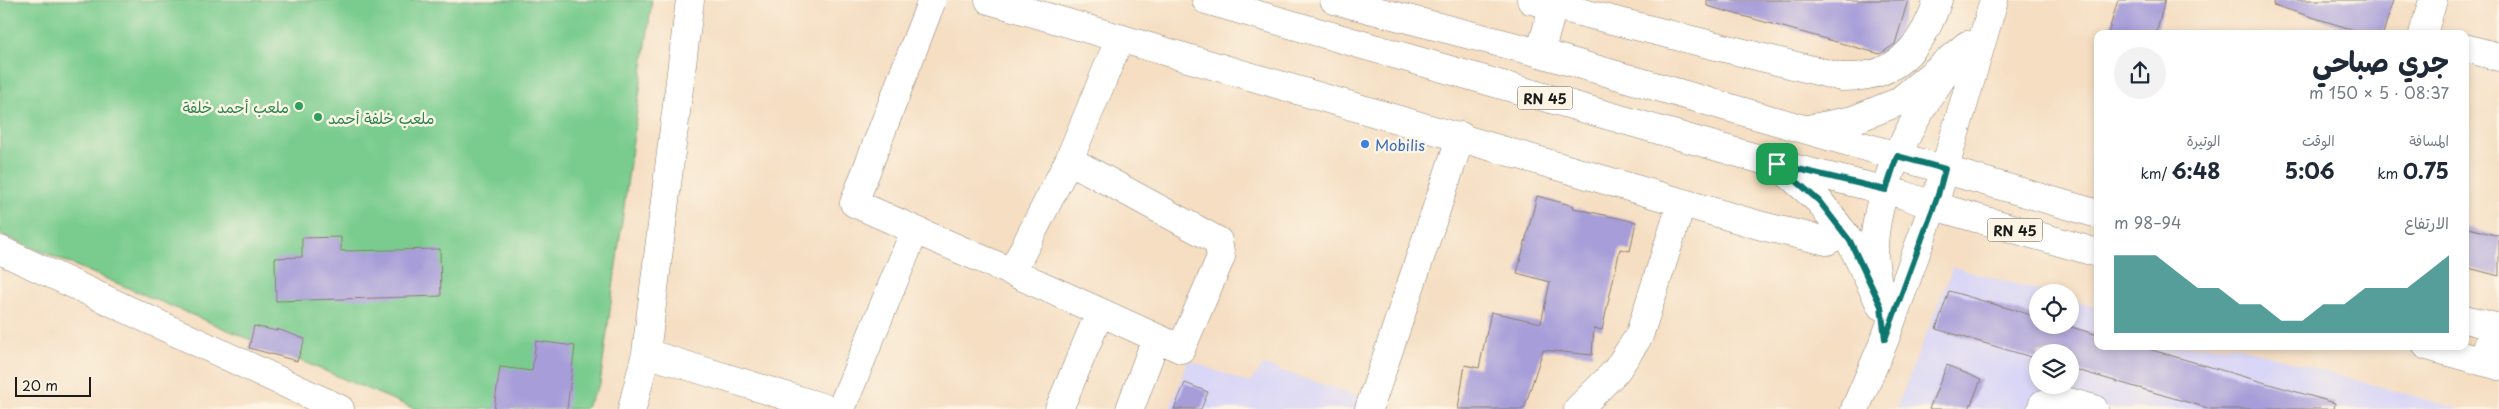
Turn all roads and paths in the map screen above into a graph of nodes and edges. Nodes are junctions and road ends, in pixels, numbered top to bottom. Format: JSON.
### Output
{"nodes":[{"id":1,"x":690,"y":0,"type":"edge"},
{"id":2,"x":932,"y":0,"type":"edge"},
{"id":3,"x":989,"y":0,"type":"edge"},
{"id":4,"x":1206,"y":0,"type":"edge"},
{"id":5,"x":1334,"y":0,"type":"edge"},
{"id":6,"x":1938,"y":0,"type":"edge"},
{"id":7,"x":2433,"y":0,"type":"edge"},
{"id":8,"x":1546,"y":2,"type":"edge"},
{"id":9,"x":1991,"y":10,"type":"edge"},
{"id":10,"x":2424,"y":30,"type":"edge"},
{"id":11,"x":1120,"y":38,"type":"junction"},
{"id":12,"x":1967,"y":45,"type":"junction"},
{"id":13,"x":2469,"y":49,"type":"edge"},
{"id":14,"x":1540,"y":52,"type":"junction"},
{"id":15,"x":2499,"y":57,"type":"edge"},
{"id":16,"x":1803,"y":130,"type":"junction"},
{"id":17,"x":1461,"y":136,"type":"junction"},
{"id":18,"x":1897,"y":156,"type":"junction"},
{"id":19,"x":1069,"y":160,"type":"junction"},
{"id":20,"x":1777,"y":164,"type":"junction"},
{"id":21,"x":1945,"y":169,"type":"junction"},
{"id":22,"x":1886,"y":190,"type":"junction"},
{"id":23,"x":1682,"y":202,"type":"junction"},
{"id":24,"x":1934,"y":206,"type":"junction"},
{"id":25,"x":2094,"y":213,"type":"edge"},
{"id":26,"x":915,"y":230,"type":"junction"},
{"id":27,"x":1842,"y":232,"type":"junction"},
{"id":28,"x":0,"y":250,"type":"edge"},
{"id":29,"x":2094,"y":252,"type":"edge"},
{"id":30,"x":1012,"y":272,"type":"junction"},
{"id":31,"x":1881,"y":306,"type":"junction"},
{"id":32,"x":1100,"y":312,"type":"junction"},
{"id":33,"x":2469,"y":320,"type":"edge"},
{"id":34,"x":2496,"y":327,"type":"edge"},
{"id":35,"x":1156,"y":338,"type":"junction"},
{"id":36,"x":1885,"y":339,"type":"junction"},
{"id":37,"x":2441,"y":350,"type":"edge"},
{"id":38,"x":646,"y":352,"type":"junction"},
{"id":39,"x":2491,"y":364,"type":"edge"},
{"id":40,"x":340,"y":409,"type":"edge"},
{"id":41,"x":632,"y":409,"type":"edge"},
{"id":42,"x":828,"y":409,"type":"edge"},
{"id":43,"x":841,"y":409,"type":"edge"},
{"id":44,"x":1059,"y":409,"type":"edge"},
{"id":45,"x":1130,"y":409,"type":"edge"},
{"id":46,"x":1369,"y":409,"type":"edge"},
{"id":47,"x":1578,"y":409,"type":"edge"},
{"id":48,"x":1855,"y":409,"type":"edge"},
{"id":49,"x":2041,"y":409,"type":"edge"},
{"id":50,"x":2094,"y":409,"type":"edge"}],
"edges":[{"from":1,"to":38,"type":"street"},
{"from":2,"to":26,"type":"street"},
{"from":3,"to":11,"type":"street"},
{"from":4,"to":20,"type":"street","number":"RN 45"},
{"from":5,"to":14,"type":"street","number":"RN 45"},
{"from":6,"to":8,"type":"street"},
{"from":7,"to":10,"type":"street"},
{"from":8,"to":14,"type":"street"},
{"from":9,"to":12,"type":"street"},
{"from":9,"to":21,"type":"street"},
{"from":11,"to":17,"type":"street"},
{"from":11,"to":19,"type":"street"},
{"from":12,"to":16,"type":"street"},
{"from":12,"to":18,"type":"street"},
{"from":13,"to":15,"type":"street"},
{"from":14,"to":16,"type":"street","number":"RN 45"},
{"from":16,"to":18,"type":"street","number":"RN 45"},
{"from":17,"to":23,"type":"street"},
{"from":17,"to":46,"type":"street"},
{"from":18,"to":21,"type":"street","number":"RN 45"},
{"from":18,"to":22,"type":"street"},
{"from":19,"to":30,"type":"street"},
{"from":19,"to":35,"type":"street"},
{"from":20,"to":22,"type":"street","number":"RN 45"},
{"from":20,"to":27,"type":"street"},
{"from":21,"to":24,"type":"street"},
{"from":21,"to":25,"type":"street","number":"RN 45"},
{"from":22,"to":24,"type":"street","number":"RN 45"},
{"from":22,"to":31,"type":"street"},
{"from":23,"to":27,"type":"street"},
{"from":23,"to":47,"type":"street"},
{"from":24,"to":29,"type":"street","number":"RN 45"},
{"from":24,"to":36,"type":"street"},
{"from":26,"to":30,"type":"street"},
{"from":26,"to":43,"type":"street"},
{"from":27,"to":31,"type":"street"},
{"from":28,"to":40,"type":"street"},
{"from":30,"to":32,"type":"street"},
{"from":31,"to":36,"type":"street"},
{"from":32,"to":35,"type":"street"},
{"from":32,"to":44,"type":"street"},
{"from":33,"to":34,"type":"street"},
{"from":34,"to":39,"type":"street"},
{"from":35,"to":45,"type":"street"},
{"from":36,"to":48,"type":"street"},
{"from":37,"to":39,"type":"street"},
{"from":38,"to":41,"type":"street"},
{"from":38,"to":42,"type":"street"},
{"from":49,"to":50,"type":"street"}]}
